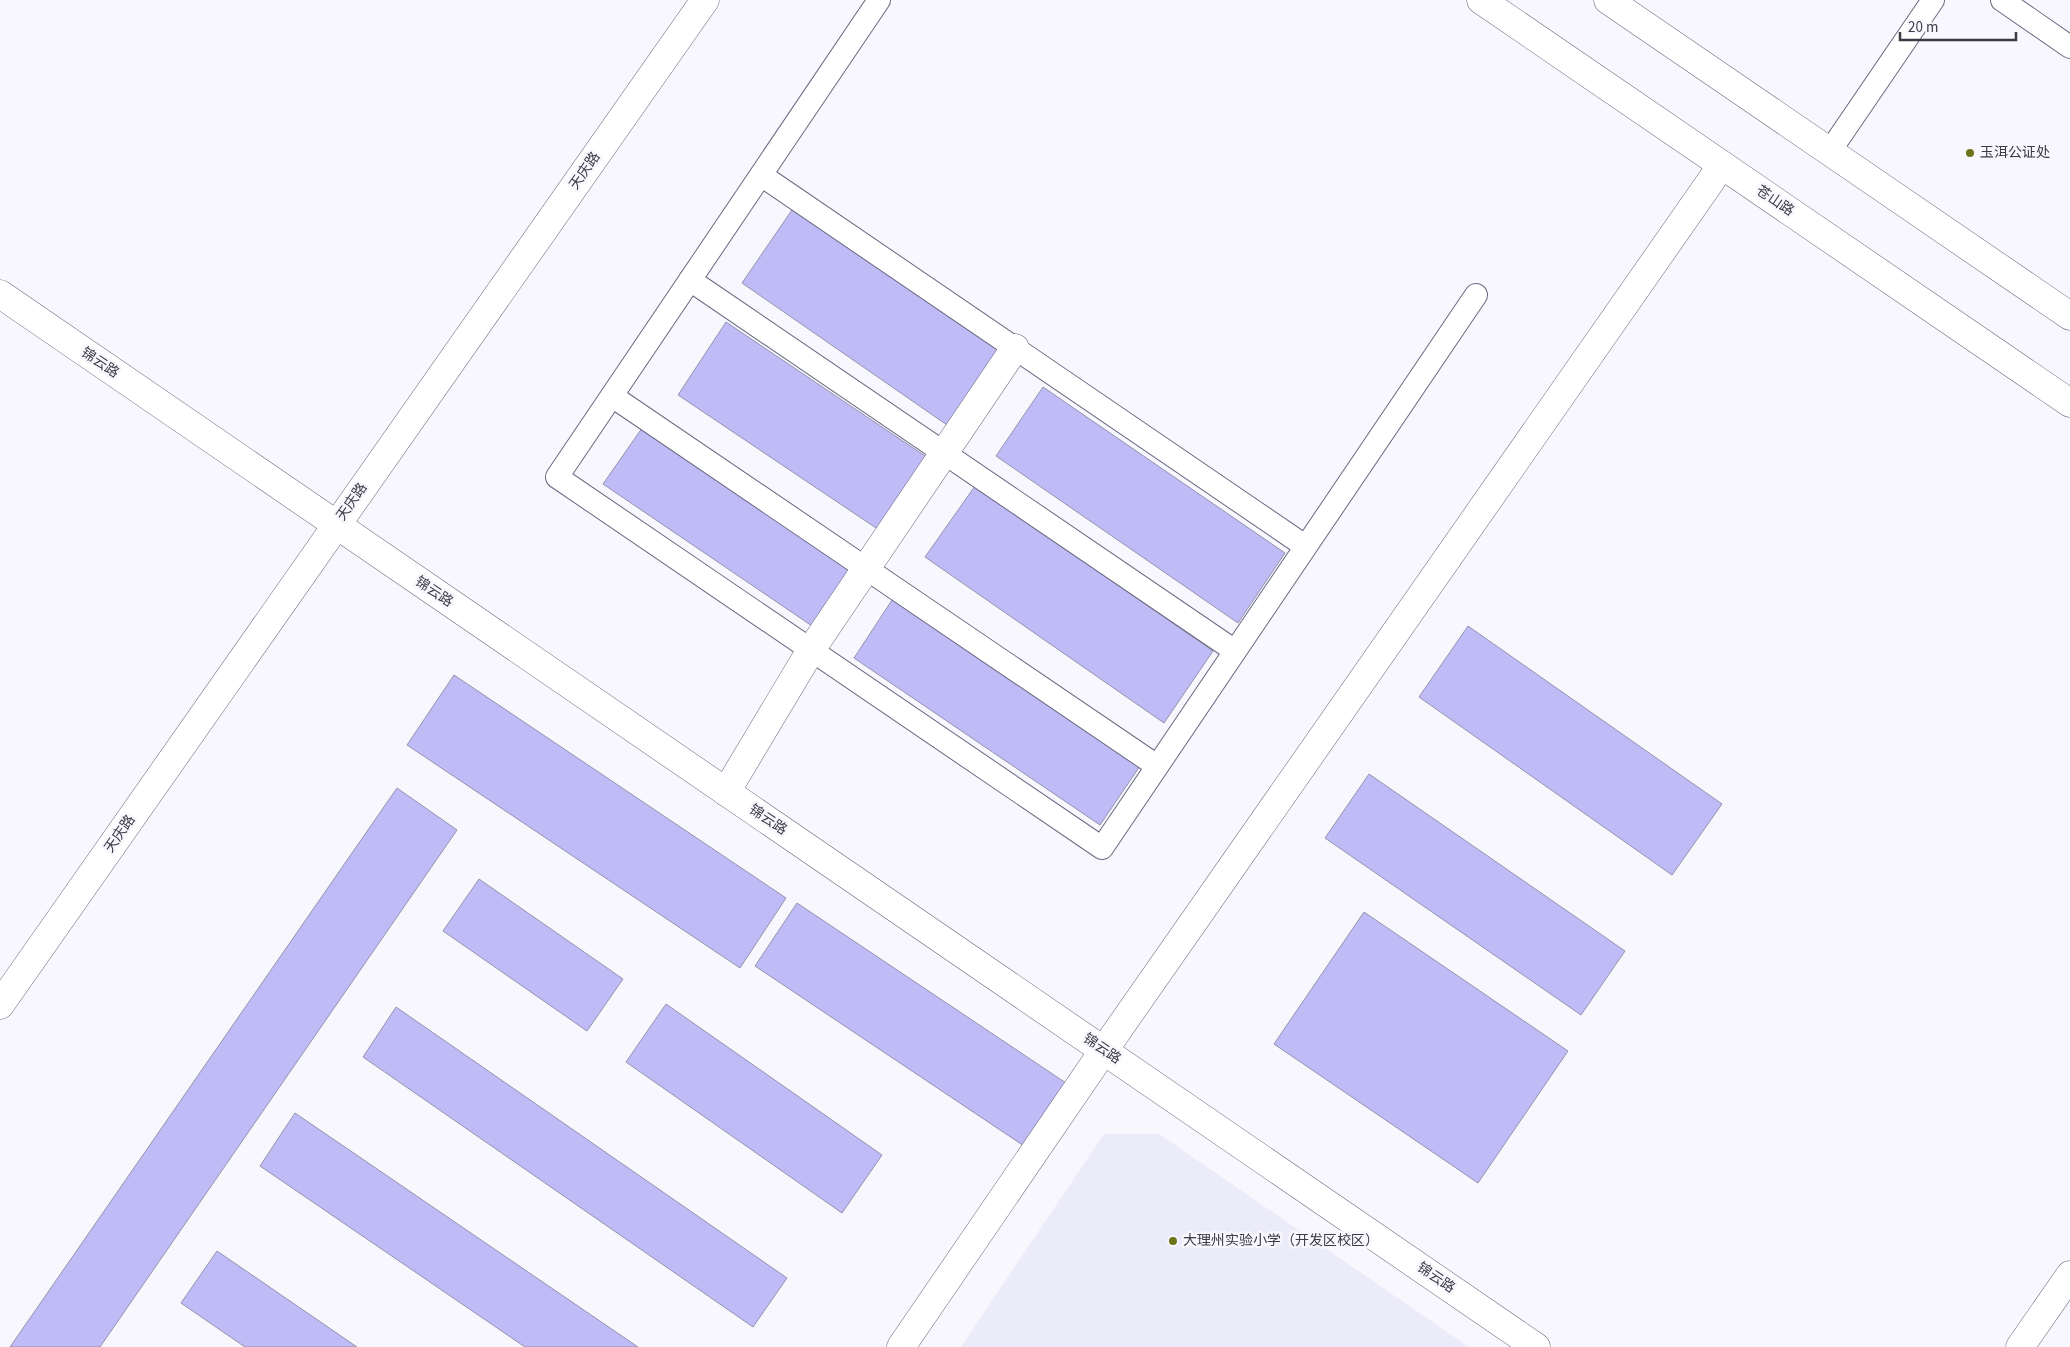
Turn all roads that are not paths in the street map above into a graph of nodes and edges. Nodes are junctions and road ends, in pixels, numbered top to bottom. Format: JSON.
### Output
{"nodes":[{"id":1,"x":705,"y":0,"type":"edge"},
{"id":2,"x":880,"y":0,"type":"edge"},
{"id":3,"x":1481,"y":0,"type":"edge"},
{"id":4,"x":1608,"y":0,"type":"edge"},
{"id":5,"x":1933,"y":0,"type":"edge"},
{"id":6,"x":2002,"y":0,"type":"edge"},
{"id":7,"x":2070,"y":47,"type":"edge"},
{"id":8,"x":1830,"y":152,"type":"junction"},
{"id":9,"x":1722,"y":165,"type":"junction"},
{"id":10,"x":761,"y":175,"type":"junction"},
{"id":11,"x":690,"y":280,"type":"junction"},
{"id":12,"x":0,"y":294,"type":"edge"},
{"id":13,"x":1476,"y":295,"type":"dead end"},
{"id":14,"x":2070,"y":316,"type":"edge"},
{"id":15,"x":1015,"y":348,"type":"junction"},
{"id":16,"x":612,"y":396,"type":"junction"},
{"id":17,"x":2070,"y":403,"type":"edge"},
{"id":18,"x":944,"y":453,"type":"junction"},
{"id":19,"x":336,"y":525,"type":"junction"},
{"id":20,"x":1305,"y":546,"type":"junction"},
{"id":21,"x":866,"y":568,"type":"junction"},
{"id":22,"x":811,"y":650,"type":"junction"},
{"id":23,"x":1235,"y":651,"type":"junction"},
{"id":24,"x":1157,"y":766,"type":"junction"},
{"id":25,"x":726,"y":792,"type":"junction"},
{"id":26,"x":0,"y":1005,"type":"edge"},
{"id":27,"x":1104,"y":1050,"type":"junction"},
{"id":28,"x":2070,"y":1275,"type":"edge"},
{"id":29,"x":901,"y":1347,"type":"edge"},
{"id":30,"x":1536,"y":1347,"type":"edge"},
{"id":31,"x":2020,"y":1347,"type":"edge"}],
"edges":[{"from":1,"to":19,"type":"street","name":"天庆路"},
{"from":2,"to":10,"type":"lane"},
{"from":3,"to":9,"type":"street","name":"苍山路"},
{"from":4,"to":8,"type":"street"},
{"from":5,"to":8,"type":"lane"},
{"from":6,"to":7,"type":"lane"},
{"from":8,"to":14,"type":"street"},
{"from":9,"to":17,"type":"street","name":"苍山路"},
{"from":9,"to":27,"type":"street"},
{"from":10,"to":11,"type":"lane"},
{"from":10,"to":15,"type":"lane"},
{"from":11,"to":16,"type":"lane"},
{"from":11,"to":18,"type":"lane"},
{"from":12,"to":19,"type":"street","name":"锦云路"},
{"from":13,"to":20,"type":"lane"},
{"from":15,"to":18,"type":"street"},
{"from":15,"to":20,"type":"lane"},
{"from":16,"to":21,"type":"lane"},
{"from":16,"to":22,"type":"lane"},
{"from":18,"to":21,"type":"street"},
{"from":18,"to":23,"type":"lane"},
{"from":19,"to":25,"type":"street","name":"锦云路"},
{"from":19,"to":26,"type":"street","name":"天庆路"},
{"from":20,"to":23,"type":"lane"},
{"from":21,"to":22,"type":"street"},
{"from":21,"to":24,"type":"lane"},
{"from":22,"to":24,"type":"lane"},
{"from":22,"to":25,"type":"street"},
{"from":23,"to":24,"type":"lane"},
{"from":25,"to":27,"type":"street","name":"锦云路"},
{"from":27,"to":29,"type":"street"},
{"from":27,"to":30,"type":"street","name":"锦云路"},
{"from":28,"to":31,"type":"street"}]}
